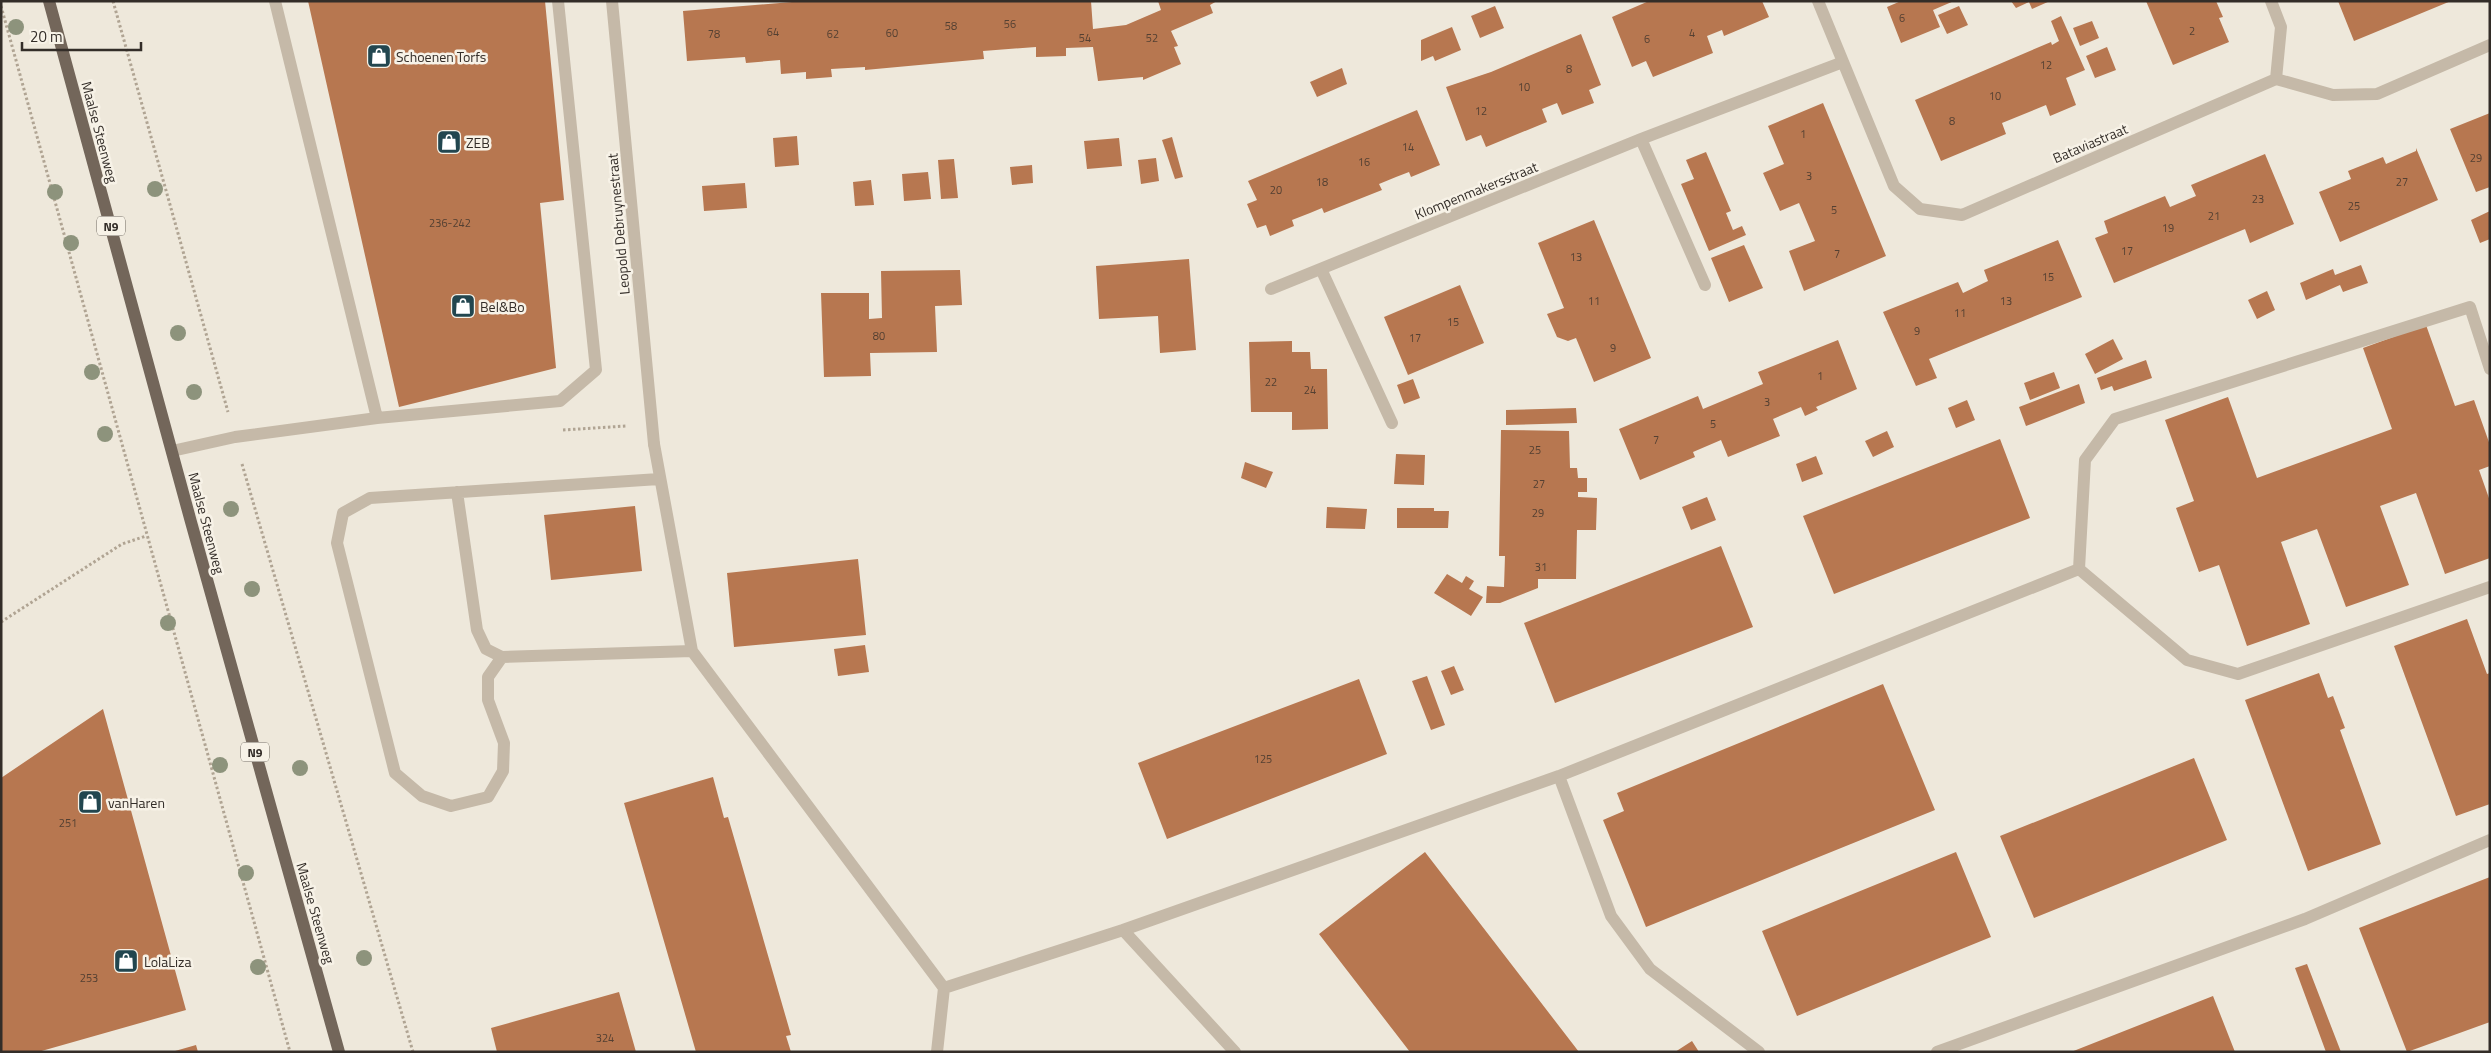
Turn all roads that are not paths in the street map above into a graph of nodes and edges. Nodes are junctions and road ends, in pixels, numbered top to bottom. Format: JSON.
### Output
{"nodes":[{"id":1,"x":49,"y":1,"type":"edge"},
{"id":2,"x":275,"y":1,"type":"edge"},
{"id":3,"x":558,"y":1,"type":"edge"},
{"id":4,"x":612,"y":1,"type":"edge"},
{"id":5,"x":1818,"y":1,"type":"edge"},
{"id":6,"x":2271,"y":1,"type":"edge"},
{"id":7,"x":2490,"y":46,"type":"edge"},
{"id":8,"x":1843,"y":62,"type":"junction"},
{"id":9,"x":2276,"y":79,"type":"junction"},
{"id":10,"x":1641,"y":139,"type":"junction"},
{"id":11,"x":1322,"y":269,"type":"junction"},
{"id":12,"x":1705,"y":285,"type":"dead end"},
{"id":13,"x":1271,"y":289,"type":"dead end"},
{"id":14,"x":2490,"y":369,"type":"edge"},
{"id":15,"x":377,"y":418,"type":"junction"},
{"id":16,"x":1392,"y":423,"type":"dead end"},
{"id":17,"x":172,"y":451,"type":"junction"},
{"id":18,"x":659,"y":479,"type":"junction"},
{"id":19,"x":457,"y":492,"type":"junction"},
{"id":20,"x":2079,"y":569,"type":"junction"},
{"id":21,"x":2490,"y":587,"type":"edge"},
{"id":22,"x":692,"y":651,"type":"junction"},
{"id":23,"x":502,"y":658,"type":"junction"},
{"id":24,"x":1558,"y":776,"type":"junction"},
{"id":25,"x":2490,"y":840,"type":"edge"},
{"id":26,"x":1123,"y":930,"type":"junction"},
{"id":27,"x":944,"y":988,"type":"junction"},
{"id":28,"x":339,"y":1052,"type":"edge"},
{"id":29,"x":937,"y":1052,"type":"edge"},
{"id":30,"x":1235,"y":1052,"type":"edge"},
{"id":31,"x":1759,"y":1052,"type":"edge"},
{"id":32,"x":1937,"y":1052,"type":"edge"}],
"edges":[{"from":1,"to":17,"type":"main road","name":"Maalse Steenweg","number":"N9"},
{"from":2,"to":15,"type":"street"},
{"from":3,"to":15,"type":"street"},
{"from":4,"to":18,"type":"street","name":"Leopold Debruynestraat"},
{"from":5,"to":8,"type":"street","name":"Bataviastraat"},
{"from":6,"to":9,"type":"street"},
{"from":7,"to":9,"type":"street"},
{"from":8,"to":9,"type":"street","name":"Bataviastraat"},
{"from":8,"to":10,"type":"street","name":"Klompenmakersstraat"},
{"from":10,"to":11,"type":"street","name":"Klompenmakersstraat"},
{"from":10,"to":12,"type":"street"},
{"from":11,"to":13,"type":"street","name":"Klompenmakersstraat"},
{"from":11,"to":16,"type":"street"},
{"from":14,"to":20,"type":"street"},
{"from":15,"to":17,"type":"street"},
{"from":17,"to":28,"type":"main road","name":"Maalse Steenweg","number":"N9"},
{"from":18,"to":19,"type":"street"},
{"from":18,"to":22,"type":"street","name":"Leopold Debruynestraat"},
{"from":19,"to":23,"type":"street"},
{"from":19,"to":23,"type":"street"},
{"from":20,"to":21,"type":"street"},
{"from":20,"to":24,"type":"street"},
{"from":22,"to":23,"type":"street"},
{"from":22,"to":27,"type":"street"},
{"from":24,"to":26,"type":"street"},
{"from":24,"to":31,"type":"street"},
{"from":25,"to":32,"type":"street"},
{"from":26,"to":27,"type":"street"},
{"from":26,"to":30,"type":"street"},
{"from":27,"to":29,"type":"street"}]}
